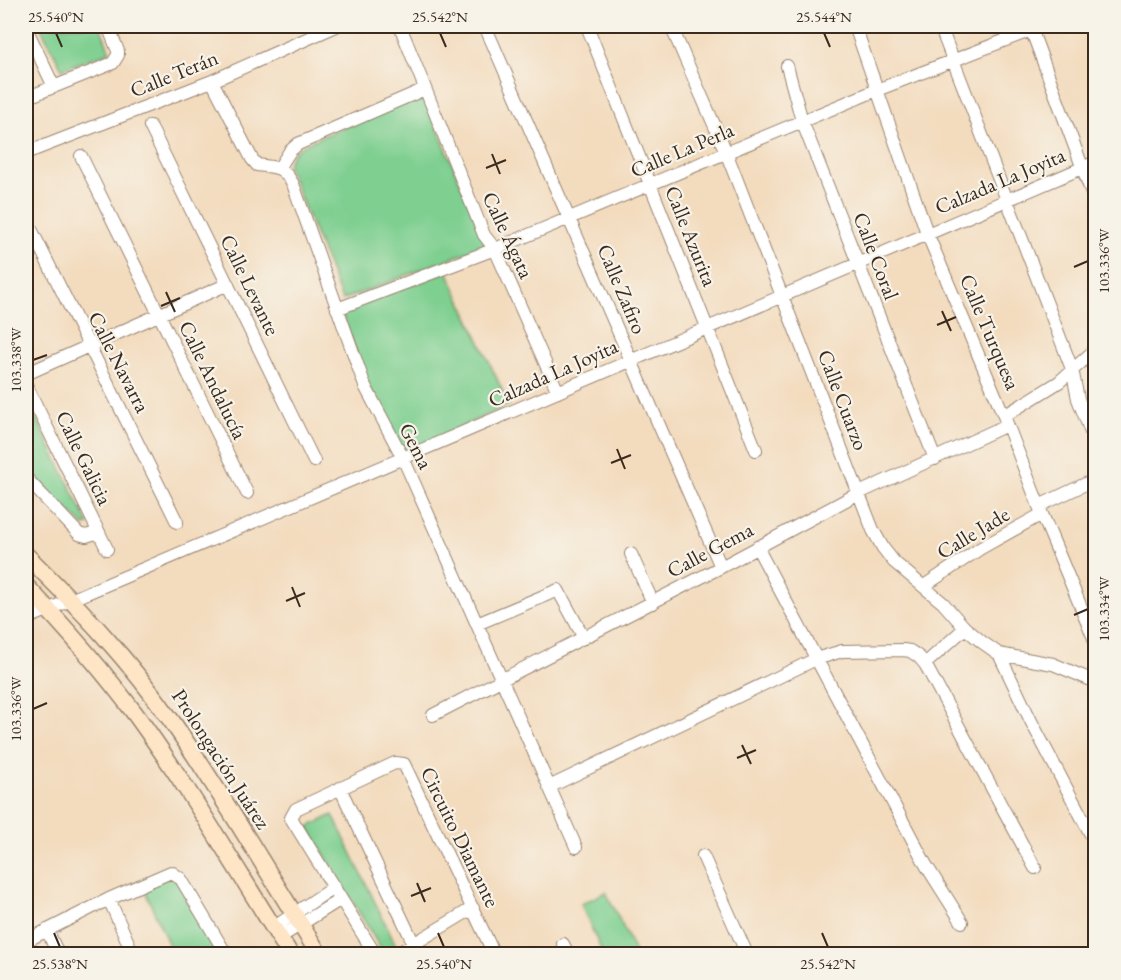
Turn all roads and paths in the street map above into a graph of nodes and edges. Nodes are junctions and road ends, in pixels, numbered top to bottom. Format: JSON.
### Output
{"nodes":[{"id":1,"x":108,"y":26,"type":"edge"},
{"id":2,"x":336,"y":26,"type":"edge"},
{"id":3,"x":400,"y":26,"type":"edge"},
{"id":4,"x":486,"y":26,"type":"edge"},
{"id":5,"x":587,"y":26,"type":"edge"},
{"id":6,"x":671,"y":26,"type":"edge"},
{"id":7,"x":940,"y":26,"type":"edge"},
{"id":8,"x":1035,"y":27,"type":"edge"},
{"id":9,"x":26,"y":28,"type":"edge"},
{"id":10,"x":857,"y":32,"type":"dead end"},
{"id":11,"x":953,"y":60,"type":"junction"},
{"id":12,"x":787,"y":66,"type":"dead end"},
{"id":13,"x":212,"y":81,"type":"junction"},
{"id":14,"x":54,"y":87,"type":"junction"},
{"id":15,"x":425,"y":89,"type":"junction"},
{"id":16,"x":877,"y":90,"type":"junction"},
{"id":17,"x":26,"y":98,"type":"edge"},
{"id":18,"x":802,"y":121,"type":"junction"},
{"id":19,"x":150,"y":126,"type":"dead end"},
{"id":20,"x":726,"y":152,"type":"junction"},
{"id":21,"x":26,"y":153,"type":"edge"},
{"id":22,"x":81,"y":156,"type":"dead end"},
{"id":23,"x":1095,"y":162,"type":"edge"},
{"id":24,"x":1082,"y":167,"type":"junction"},
{"id":25,"x":279,"y":168,"type":"junction"},
{"id":26,"x":650,"y":184,"type":"junction"},
{"id":27,"x":1008,"y":199,"type":"junction"},
{"id":28,"x":1095,"y":204,"type":"edge"},
{"id":29,"x":570,"y":217,"type":"junction"},
{"id":30,"x":26,"y":219,"type":"edge"},
{"id":31,"x":927,"y":233,"type":"junction"},
{"id":32,"x":495,"y":249,"type":"junction"},
{"id":33,"x":858,"y":263,"type":"junction"},
{"id":34,"x":228,"y":284,"type":"junction"},
{"id":35,"x":781,"y":295,"type":"junction"},
{"id":36,"x":337,"y":309,"type":"junction"},
{"id":37,"x":159,"y":315,"type":"junction"},
{"id":38,"x":706,"y":327,"type":"junction"},
{"id":39,"x":89,"y":346,"type":"junction"},
{"id":40,"x":1095,"y":349,"type":"edge"},
{"id":41,"x":631,"y":360,"type":"junction"},
{"id":42,"x":1072,"y":369,"type":"junction"},
{"id":43,"x":26,"y":374,"type":"edge"},
{"id":44,"x":26,"y":385,"type":"edge"},
{"id":45,"x":558,"y":392,"type":"junction"},
{"id":46,"x":1006,"y":420,"type":"junction"},
{"id":47,"x":1095,"y":445,"type":"edge"},
{"id":48,"x":756,"y":450,"type":"dead end"},
{"id":49,"x":403,"y":458,"type":"junction"},
{"id":50,"x":935,"y":459,"type":"junction"},
{"id":51,"x":314,"y":461,"type":"dead end"},
{"id":52,"x":26,"y":478,"type":"edge"},
{"id":53,"x":1095,"y":480,"type":"edge"},
{"id":54,"x":248,"y":493,"type":"dead end"},
{"id":55,"x":859,"y":493,"type":"junction"},
{"id":56,"x":1040,"y":510,"type":"junction"},
{"id":57,"x":177,"y":522,"type":"dead end"},
{"id":58,"x":99,"y":532,"type":"junction"},
{"id":59,"x":757,"y":547,"type":"junction"},
{"id":60,"x":107,"y":549,"type":"dead end"},
{"id":61,"x":631,"y":554,"type":"dead end"},
{"id":62,"x":26,"y":555,"type":"edge"},
{"id":63,"x":722,"y":567,"type":"junction"},
{"id":64,"x":26,"y":586,"type":"edge"},
{"id":65,"x":924,"y":586,"type":"junction"},
{"id":66,"x":71,"y":599,"type":"junction"},
{"id":67,"x":653,"y":603,"type":"junction"},
{"id":68,"x":48,"y":609,"type":"junction"},
{"id":69,"x":26,"y":620,"type":"edge"},
{"id":70,"x":477,"y":624,"type":"junction"},
{"id":71,"x":965,"y":628,"type":"junction"},
{"id":72,"x":584,"y":638,"type":"junction"},
{"id":73,"x":1095,"y":644,"type":"edge"},
{"id":74,"x":999,"y":654,"type":"junction"},
{"id":75,"x":816,"y":659,"type":"junction"},
{"id":76,"x":925,"y":663,"type":"junction"},
{"id":77,"x":502,"y":680,"type":"junction"},
{"id":78,"x":1095,"y":682,"type":"edge"},
{"id":79,"x":433,"y":715,"type":"dead end"},
{"id":80,"x":549,"y":787,"type":"junction"},
{"id":81,"x":340,"y":788,"type":"junction"},
{"id":82,"x":1095,"y":844,"type":"edge"},
{"id":83,"x":576,"y":847,"type":"dead end"},
{"id":84,"x":704,"y":856,"type":"dead end"},
{"id":85,"x":1035,"y":868,"type":"dead end"},
{"id":86,"x":334,"y":887,"type":"junction"},
{"id":87,"x":109,"y":899,"type":"junction"},
{"id":88,"x":341,"y":899,"type":"junction"},
{"id":89,"x":473,"y":908,"type":"junction"},
{"id":90,"x":297,"y":919,"type":"junction"},
{"id":91,"x":962,"y":922,"type":"dead end"},
{"id":92,"x":47,"y":930,"type":"junction"},
{"id":93,"x":276,"y":933,"type":"junction"},
{"id":94,"x":26,"y":941,"type":"edge"},
{"id":95,"x":414,"y":944,"type":"junction"},
{"id":96,"x":58,"y":954,"type":"edge"},
{"id":97,"x":134,"y":954,"type":"edge"},
{"id":98,"x":226,"y":954,"type":"edge"},
{"id":99,"x":290,"y":954,"type":"edge"},
{"id":100,"x":319,"y":954,"type":"edge"},
{"id":101,"x":375,"y":954,"type":"edge"},
{"id":102,"x":397,"y":954,"type":"edge"},
{"id":103,"x":494,"y":954,"type":"edge"},
{"id":104,"x":747,"y":954,"type":"edge"}],
"edges":[{"from":1,"to":14,"type":"street"},
{"from":2,"to":13,"type":"street","name":"Calle Terán"},
{"from":3,"to":15,"type":"street","name":"Calle Ágata"},
{"from":4,"to":29,"type":"street","name":"Calle Zafiro"},
{"from":5,"to":26,"type":"street","name":"Calle Azurita"},
{"from":6,"to":20,"type":"street","name":"Calle Cuarzo"},
{"from":7,"to":11,"type":"street"},
{"from":8,"to":11,"type":"street","name":"Calle La Perla"},
{"from":8,"to":24,"type":"street"},
{"from":9,"to":14,"type":"street"},
{"from":10,"to":16,"type":"street","name":"Calle Turquesa"},
{"from":11,"to":16,"type":"street","name":"Calle La Perla"},
{"from":11,"to":27,"type":"street"},
{"from":12,"to":18,"type":"street","name":"Calle Coral"},
{"from":13,"to":21,"type":"street","name":"Calle Terán"},
{"from":13,"to":25,"type":"street"},
{"from":14,"to":17,"type":"street"},
{"from":15,"to":25,"type":"street"},
{"from":15,"to":32,"type":"street","name":"Calle Ágata"},
{"from":16,"to":18,"type":"street","name":"Calle La Perla"},
{"from":16,"to":31,"type":"street","name":"Calle Turquesa"},
{"from":18,"to":20,"type":"street","name":"Calle La Perla"},
{"from":18,"to":33,"type":"street","name":"Calle Coral"},
{"from":19,"to":34,"type":"street","name":"Calle Levante"},
{"from":20,"to":26,"type":"street","name":"Calle La Perla"},
{"from":20,"to":35,"type":"street","name":"Calle Cuarzo"},
{"from":22,"to":37,"type":"street","name":"Calle Andalucía"},
{"from":23,"to":24,"type":"street","name":"Calzada La Joyita"},
{"from":24,"to":27,"type":"street","name":"Calzada La Joyita"},
{"from":24,"to":28,"type":"street"},
{"from":25,"to":36,"type":"street","name":"Gema"},
{"from":26,"to":29,"type":"street","name":"Calle La Perla"},
{"from":26,"to":38,"type":"street","name":"Calle Azurita"},
{"from":27,"to":31,"type":"street","name":"Calzada La Joyita"},
{"from":27,"to":42,"type":"street"},
{"from":29,"to":32,"type":"street","name":"Calle La Perla"},
{"from":29,"to":41,"type":"street","name":"Calle Zafiro"},
{"from":30,"to":39,"type":"street","name":"Calle Navarra"},
{"from":31,"to":33,"type":"street","name":"Calzada La Joyita"},
{"from":31,"to":46,"type":"street","name":"Calle Turquesa"},
{"from":32,"to":36,"type":"street","name":"Calle La Perla"},
{"from":32,"to":45,"type":"street","name":"Calle Ágata"},
{"from":33,"to":35,"type":"street","name":"Calzada La Joyita"},
{"from":33,"to":50,"type":"street","name":"Calle Coral"},
{"from":34,"to":37,"type":"street"},
{"from":34,"to":51,"type":"street","name":"Calle Levante"},
{"from":35,"to":38,"type":"street","name":"Calzada La Joyita"},
{"from":35,"to":55,"type":"street","name":"Calle Cuarzo"},
{"from":36,"to":49,"type":"street","name":"Gema"},
{"from":37,"to":39,"type":"street"},
{"from":37,"to":54,"type":"street","name":"Calle Andalucía"},
{"from":38,"to":41,"type":"street","name":"Calzada La Joyita"},
{"from":38,"to":48,"type":"street","name":"Calle Azurita"},
{"from":39,"to":43,"type":"street"},
{"from":39,"to":57,"type":"street","name":"Calle Navarra"},
{"from":40,"to":42,"type":"street","name":"Calle Gema"},
{"from":41,"to":45,"type":"street","name":"Calzada La Joyita"},
{"from":41,"to":63,"type":"street","name":"Calle Zafiro"},
{"from":42,"to":46,"type":"street","name":"Calle Gema"},
{"from":42,"to":47,"type":"street"},
{"from":44,"to":58,"type":"street","name":"Calle Galicia"},
{"from":45,"to":49,"type":"street","name":"Calzada La Joyita"},
{"from":46,"to":50,"type":"street","name":"Calle Gema"},
{"from":46,"to":56,"type":"street","name":"Calle Turquesa"},
{"from":49,"to":66,"type":"street","name":"Calzada La Joyita"},
{"from":49,"to":70,"type":"street","name":"Gema"},
{"from":50,"to":55,"type":"street","name":"Calle Gema"},
{"from":52,"to":58,"type":"street"},
{"from":53,"to":56,"type":"street","name":"Calle Jade"},
{"from":55,"to":59,"type":"street","name":"Calle Gema"},
{"from":55,"to":65,"type":"street","name":"Calle Cuarzo"},
{"from":56,"to":65,"type":"street","name":"Calle Jade"},
{"from":56,"to":73,"type":"street","name":"Calle Turquesa"},
{"from":58,"to":60,"type":"street","name":"Calle Galicia"},
{"from":59,"to":63,"type":"street","name":"Calle Gema"},
{"from":59,"to":75,"type":"street"},
{"from":61,"to":67,"type":"street"},
{"from":62,"to":66,"type":"street","name":"Prolongación Juárez"},
{"from":63,"to":67,"type":"street","name":"Calle Gema"},
{"from":64,"to":68,"type":"street"},
{"from":65,"to":71,"type":"street","name":"Calle Cuarzo"},
{"from":66,"to":68,"type":"street","name":"Calzada La Joyita"},
{"from":66,"to":90,"type":"street","name":"Prolongación Juárez"},
{"from":67,"to":72,"type":"street","name":"Calle Gema"},
{"from":68,"to":69,"type":"street","name":"Calzada La Joyita"},
{"from":68,"to":93,"type":"street"},
{"from":70,"to":72,"type":"street"},
{"from":70,"to":77,"type":"street","name":"Gema"},
{"from":71,"to":74,"type":"street","name":"Calle Cuarzo"},
{"from":71,"to":76,"type":"street"},
{"from":72,"to":77,"type":"street","name":"Calle Gema"},
{"from":74,"to":78,"type":"street","name":"Calle Cuarzo"},
{"from":74,"to":82,"type":"street"},
{"from":75,"to":76,"type":"street"},
{"from":75,"to":80,"type":"street"},
{"from":75,"to":91,"type":"street"},
{"from":76,"to":85,"type":"street"},
{"from":77,"to":79,"type":"street","name":"Calle Gema"},
{"from":77,"to":80,"type":"street","name":"Gema"},
{"from":80,"to":83,"type":"street","name":"Gema"},
{"from":81,"to":86,"type":"street","name":"Circuito Diamante"},
{"from":81,"to":89,"type":"street","name":"Circuito Diamante"},
{"from":81,"to":95,"type":"street"},
{"from":84,"to":104,"type":"street"},
{"from":86,"to":88,"type":"street","name":"Circuito Diamante"},
{"from":86,"to":90,"type":"street"},
{"from":87,"to":92,"type":"street"},
{"from":87,"to":97,"type":"street"},
{"from":87,"to":98,"type":"street"},
{"from":88,"to":90,"type":"street"},
{"from":88,"to":101,"type":"street","name":"Circuito Diamante"},
{"from":89,"to":95,"type":"street"},
{"from":89,"to":103,"type":"street","name":"Circuito Diamante"},
{"from":90,"to":93,"type":"street"},
{"from":90,"to":100,"type":"street","name":"Prolongación Juárez"},
{"from":92,"to":94,"type":"street"},
{"from":92,"to":96,"type":"street"},
{"from":93,"to":99,"type":"street"},
{"from":95,"to":102,"type":"street"}]}
